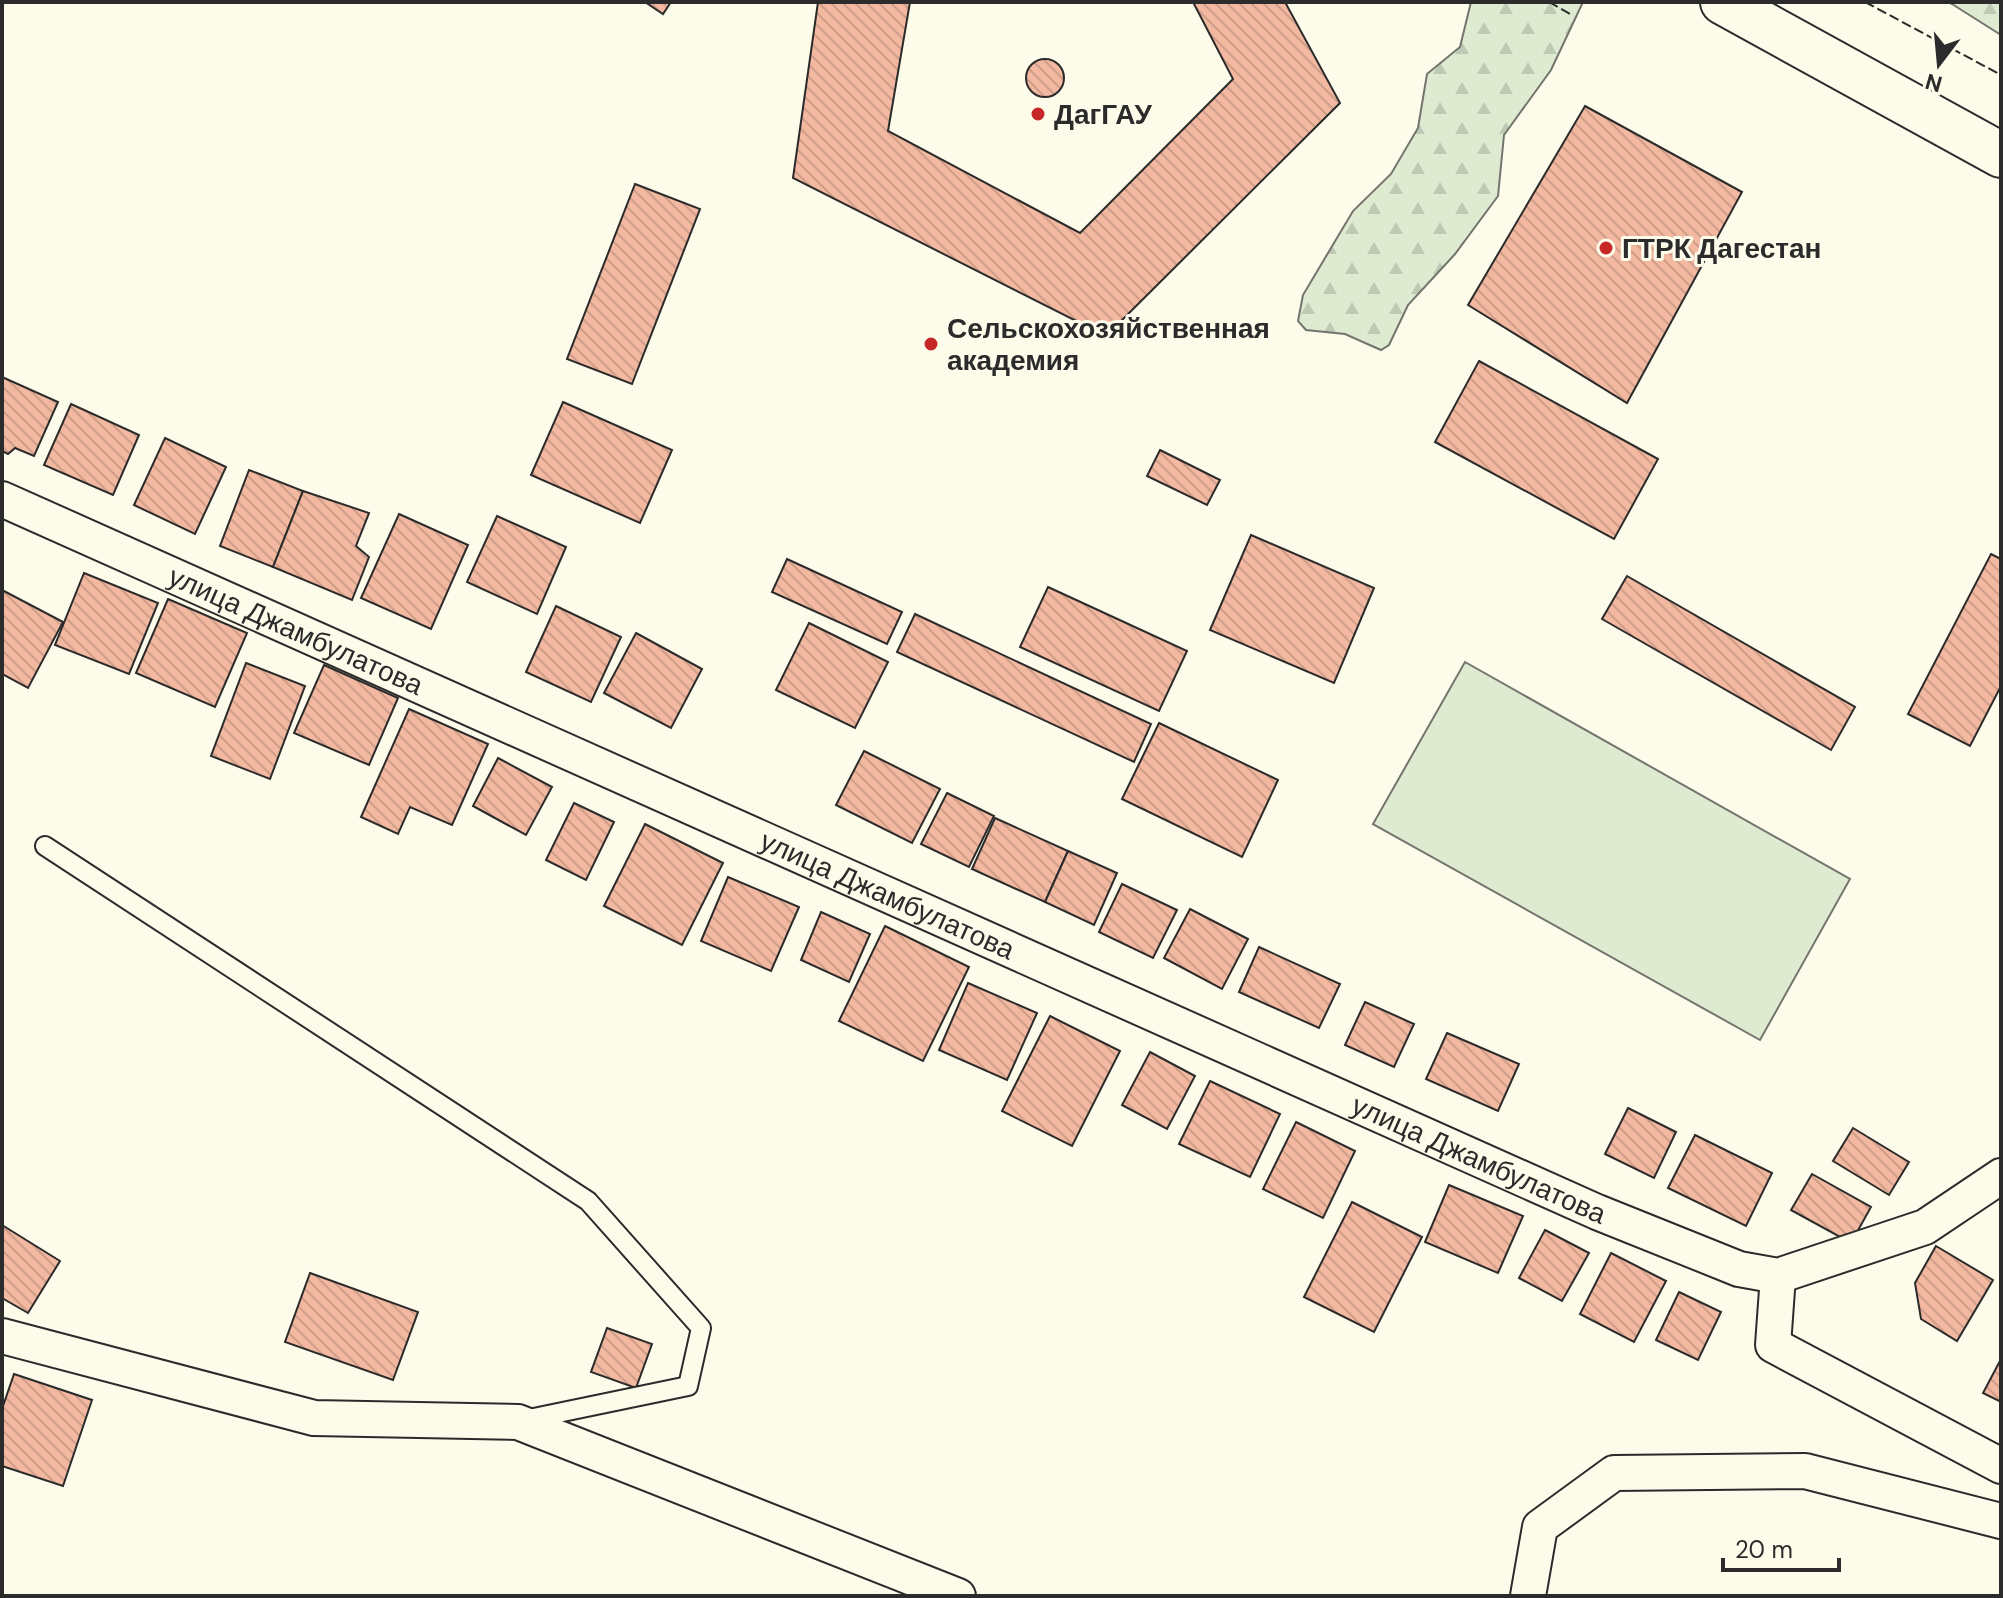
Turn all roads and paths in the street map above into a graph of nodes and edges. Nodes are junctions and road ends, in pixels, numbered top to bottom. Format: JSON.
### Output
{"nodes":[{"id":1,"x":1723,"y":2,"type":"edge"},
{"id":2,"x":1759,"y":2,"type":"edge"},
{"id":3,"x":2001,"y":129,"type":"edge"},
{"id":4,"x":2001,"y":155,"type":"edge"},
{"id":5,"x":2,"y":499,"type":"edge"},
{"id":6,"x":45,"y":846,"type":"dead end"},
{"id":7,"x":2001,"y":1176,"type":"edge"},
{"id":8,"x":1778,"y":1276,"type":"junction"},
{"id":9,"x":2,"y":1336,"type":"edge"},
{"id":10,"x":518,"y":1422,"type":"junction"},
{"id":11,"x":2001,"y":1466,"type":"edge"},
{"id":12,"x":2001,"y":1521,"type":"edge"},
{"id":13,"x":958,"y":1596,"type":"edge"},
{"id":14,"x":1528,"y":1596,"type":"edge"}],
"edges":[{"from":1,"to":4,"type":"main road"},
{"from":2,"to":3,"type":"main road"},
{"from":5,"to":8,"type":"street","name":"улица Джамбулатова"},
{"from":6,"to":10,"type":"lane"},
{"from":7,"to":8,"type":"street"},
{"from":8,"to":11,"type":"street"},
{"from":9,"to":10,"type":"street"},
{"from":10,"to":13,"type":"street"},
{"from":12,"to":14,"type":"street"}]}
